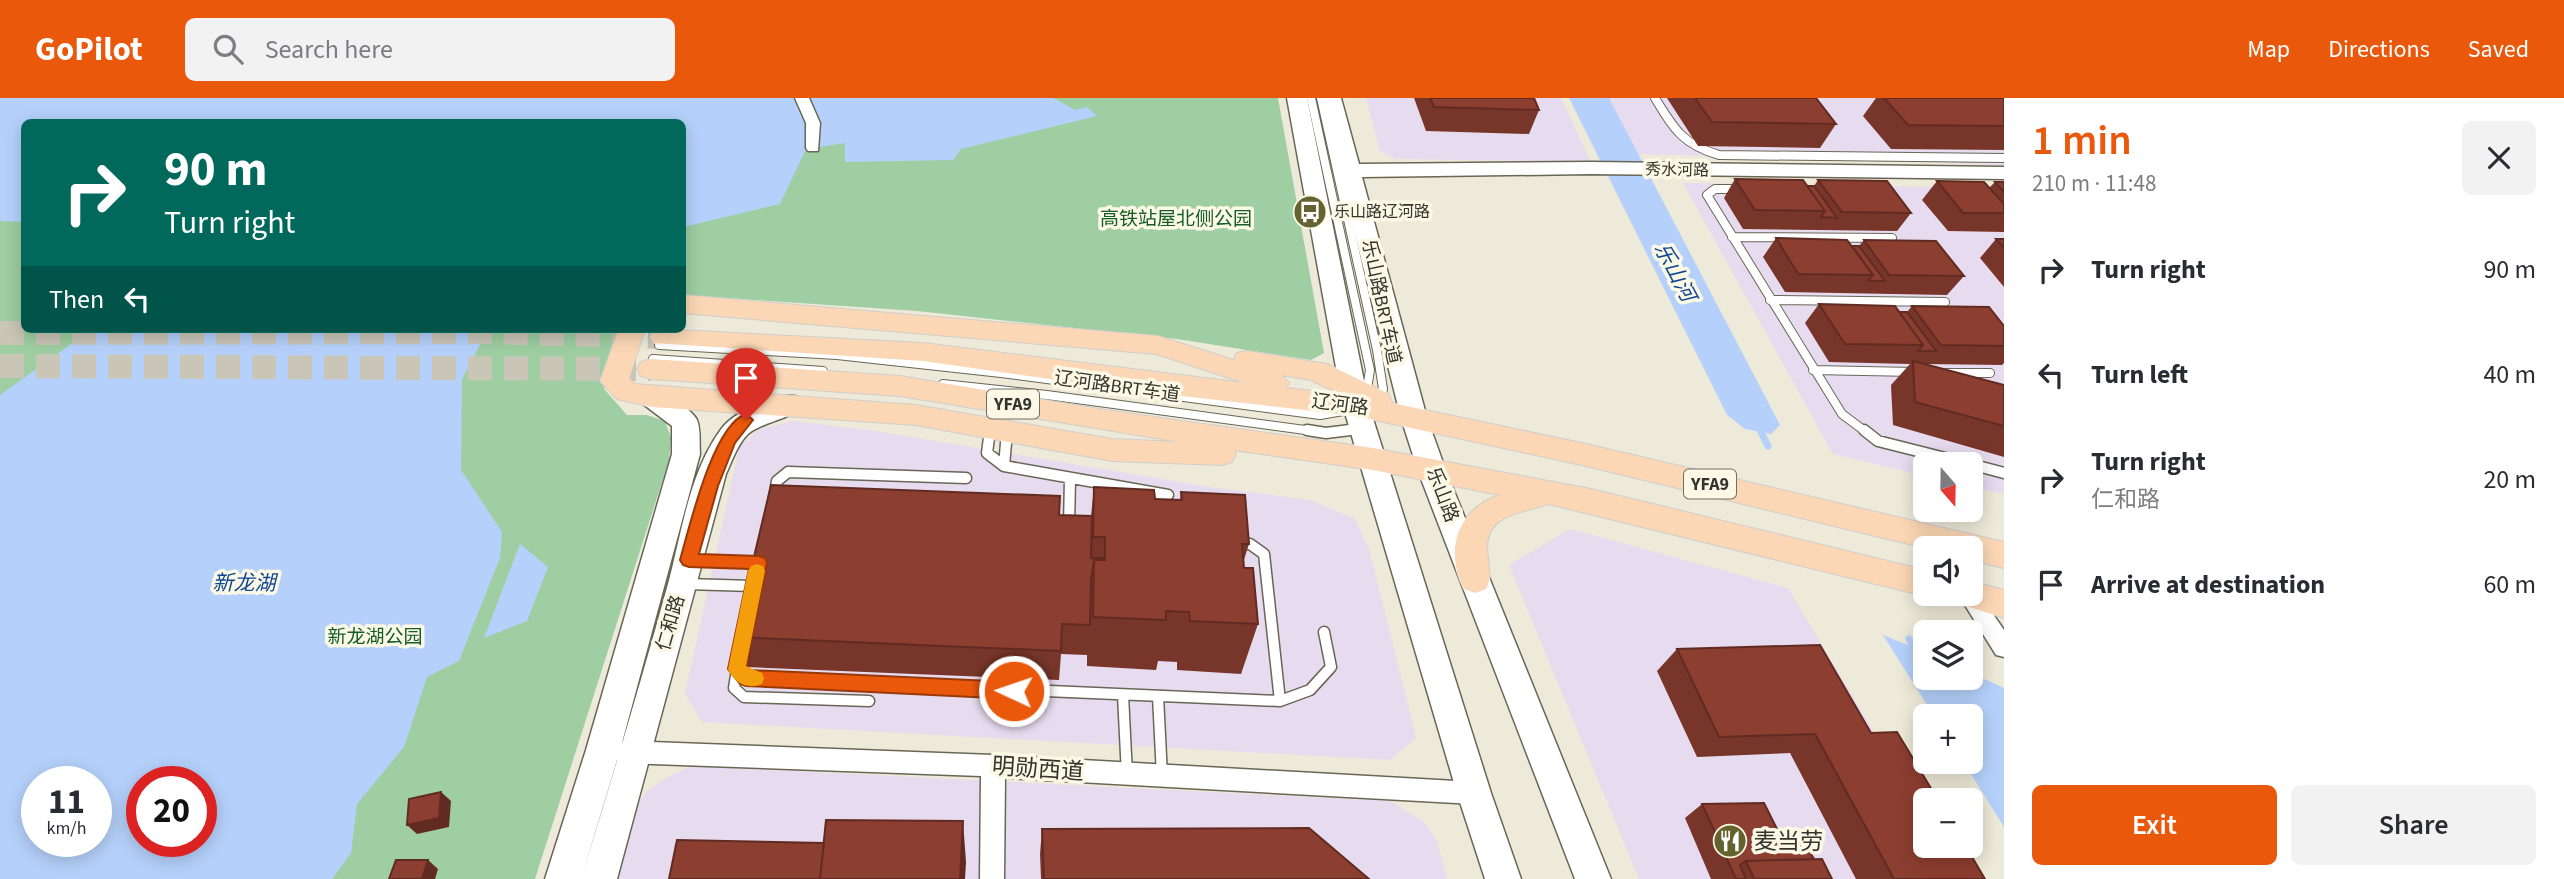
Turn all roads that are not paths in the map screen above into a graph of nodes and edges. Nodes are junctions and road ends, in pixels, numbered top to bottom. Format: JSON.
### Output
{"nodes":[{"id":1,"x":802,"y":98,"type":"edge"},
{"id":2,"x":1297,"y":98,"type":"edge"},
{"id":3,"x":1311,"y":98,"type":"edge"},
{"id":4,"x":1321,"y":98,"type":"edge"},
{"id":5,"x":1331,"y":98,"type":"edge"},
{"id":6,"x":1655,"y":98,"type":"edge"},
{"id":7,"x":813,"y":148,"type":"dead end"},
{"id":8,"x":2004,"y":158,"type":"edge"},
{"id":9,"x":1874,"y":169,"type":"junction"},
{"id":10,"x":1349,"y":171,"type":"junction"},
{"id":11,"x":2004,"y":173,"type":"edge"},
{"id":12,"x":1755,"y":189,"type":"edge"},
{"id":13,"x":1732,"y":237,"type":"junction"},
{"id":14,"x":1892,"y":239,"type":"edge"},
{"id":15,"x":1770,"y":300,"type":"junction"},
{"id":16,"x":1945,"y":302,"type":"dead end"},
{"id":17,"x":686,"y":304,"type":"edge"},
{"id":18,"x":631,"y":333,"type":"edge"},
{"id":19,"x":656,"y":361,"type":"junction"},
{"id":20,"x":1812,"y":370,"type":"junction"},
{"id":21,"x":1922,"y":372,"type":"edge"},
{"id":22,"x":1935,"y":372,"type":"edge"},
{"id":23,"x":1990,"y":373,"type":"dead end"},
{"id":24,"x":1368,"y":400,"type":"junction"},
{"id":25,"x":789,"y":404,"type":"junction"},
{"id":26,"x":1414,"y":418,"type":"junction"},
{"id":27,"x":999,"y":429,"type":"junction"},
{"id":28,"x":1922,"y":452,"type":"edge"},
{"id":29,"x":1373,"y":459,"type":"junction"},
{"id":30,"x":1004,"y":466,"type":"junction"},
{"id":31,"x":1983,"y":467,"type":"edge"},
{"id":32,"x":1433,"y":471,"type":"junction"},
{"id":33,"x":2004,"y":473,"type":"edge"},
{"id":34,"x":966,"y":478,"type":"dead end"},
{"id":35,"x":1070,"y":478,"type":"junction"},
{"id":36,"x":1549,"y":493,"type":"junction"},
{"id":37,"x":1168,"y":495,"type":"dead end"},
{"id":38,"x":771,"y":508,"type":"edge"},
{"id":39,"x":1083,"y":536,"type":"edge"},
{"id":40,"x":1222,"y":543,"type":"edge"},
{"id":41,"x":762,"y":549,"type":"edge"},
{"id":42,"x":2004,"y":555,"type":"edge"},
{"id":43,"x":759,"y":563,"type":"junction"},
{"id":44,"x":685,"y":572,"type":"junction"},
{"id":45,"x":1475,"y":580,"type":"junction"},
{"id":46,"x":1913,"y":580,"type":"edge"},
{"id":47,"x":1983,"y":598,"type":"edge"},
{"id":48,"x":2004,"y":604,"type":"edge"},
{"id":49,"x":1975,"y":606,"type":"edge"},
{"id":50,"x":746,"y":621,"type":"edge"},
{"id":51,"x":1324,"y":632,"type":"dead end"},
{"id":52,"x":2004,"y":648,"type":"edge"},
{"id":53,"x":737,"y":669,"type":"junction"},
{"id":54,"x":1124,"y":695,"type":"junction"},
{"id":55,"x":1158,"y":696,"type":"junction"},
{"id":56,"x":869,"y":701,"type":"dead end"},
{"id":57,"x":1280,"y":701,"type":"junction"},
{"id":58,"x":603,"y":750,"type":"junction"},
{"id":59,"x":635,"y":752,"type":"junction"},
{"id":60,"x":993,"y":766,"type":"junction"},
{"id":61,"x":1127,"y":775,"type":"junction"},
{"id":62,"x":1162,"y":777,"type":"junction"},
{"id":63,"x":1474,"y":793,"type":"junction"},
{"id":64,"x":563,"y":879,"type":"edge"},
{"id":65,"x":599,"y":879,"type":"edge"},
{"id":66,"x":992,"y":879,"type":"edge"},
{"id":67,"x":1503,"y":879,"type":"edge"},
{"id":68,"x":1593,"y":879,"type":"edge"}],
"edges":[{"from":1,"to":7,"type":"street"},
{"from":2,"to":24,"type":"main road"},
{"from":3,"to":24,"type":"lane","name":"乐山路BRT车道"},
{"from":4,"to":24,"type":"lane","name":"乐山路BRT车道"},
{"from":5,"to":10,"type":"main road","name":"乐山路"},
{"from":6,"to":9,"type":"lane"},
{"from":8,"to":9,"type":"lane"},
{"from":9,"to":10,"type":"main road","name":"秀水河路"},
{"from":9,"to":11,"type":"main road","name":"秀水河路"},
{"from":10,"to":26,"type":"main road","name":"乐山路"},
{"from":12,"to":13,"type":"lane"},
{"from":13,"to":14,"type":"lane"},
{"from":13,"to":15,"type":"lane"},
{"from":15,"to":16,"type":"lane"},
{"from":15,"to":20,"type":"lane"},
{"from":17,"to":24,"type":"main road"},
{"from":18,"to":19,"type":"main road"},
{"from":19,"to":24,"type":"main road","name":"辽河路","number":"YFA9"},
{"from":19,"to":25,"type":"main road"},
{"from":19,"to":29,"type":"main road","number":"YFA9"},
{"from":19,"to":58,"type":"main road","name":"仁和路"},
{"from":20,"to":21,"type":"lane"},
{"from":20,"to":28,"type":"lane"},
{"from":22,"to":23,"type":"lane"},
{"from":24,"to":26,"type":"main road","name":"辽河路","number":"YFA9"},
{"from":24,"to":29,"type":"main road"},
{"from":25,"to":27,"type":"main road"},
{"from":25,"to":44,"type":"main road","name":"仁和路"},
{"from":26,"to":32,"type":"main road","name":"乐山路"},
{"from":26,"to":42,"type":"main road","name":"辽河路","number":"YFA9"},
{"from":27,"to":29,"type":"main road"},
{"from":27,"to":30,"type":"lane"},
{"from":27,"to":30,"type":"lane"},
{"from":29,"to":32,"type":"main road","number":"YFA9"},
{"from":29,"to":63,"type":"main road"},
{"from":30,"to":35,"type":"lane"},
{"from":31,"to":33,"type":"lane"},
{"from":32,"to":36,"type":"main road","number":"YFA9"},
{"from":32,"to":45,"type":"main road","name":"乐山路"},
{"from":34,"to":38,"type":"lane"},
{"from":35,"to":37,"type":"lane"},
{"from":35,"to":39,"type":"lane"},
{"from":36,"to":45,"type":"main road"},
{"from":36,"to":46,"type":"main road","number":"YFA9"},
{"from":40,"to":57,"type":"lane"},
{"from":41,"to":43,"type":"lane"},
{"from":43,"to":44,"type":"lane"},
{"from":43,"to":44,"type":"lane"},
{"from":44,"to":59,"type":"main road","name":"仁和路"},
{"from":45,"to":68,"type":"main road","name":"乐山路"},
{"from":47,"to":48,"type":"main road"},
{"from":49,"to":52,"type":"street"},
{"from":50,"to":53,"type":"lane"},
{"from":51,"to":57,"type":"lane"},
{"from":53,"to":54,"type":"lane"},
{"from":53,"to":56,"type":"lane"},
{"from":54,"to":55,"type":"lane"},
{"from":54,"to":61,"type":"lane"},
{"from":55,"to":57,"type":"lane"},
{"from":55,"to":62,"type":"lane"},
{"from":58,"to":59,"type":"street","name":"明勋西道"},
{"from":58,"to":64,"type":"main road","name":"仁和路"},
{"from":59,"to":60,"type":"street","name":"明勋西道"},
{"from":59,"to":65,"type":"main road","name":"仁和路"},
{"from":60,"to":61,"type":"street","name":"明勋西道"},
{"from":60,"to":66,"type":"street"},
{"from":61,"to":62,"type":"street","name":"明勋西道"},
{"from":62,"to":63,"type":"street","name":"明勋西道"},
{"from":63,"to":67,"type":"main road"}]}
